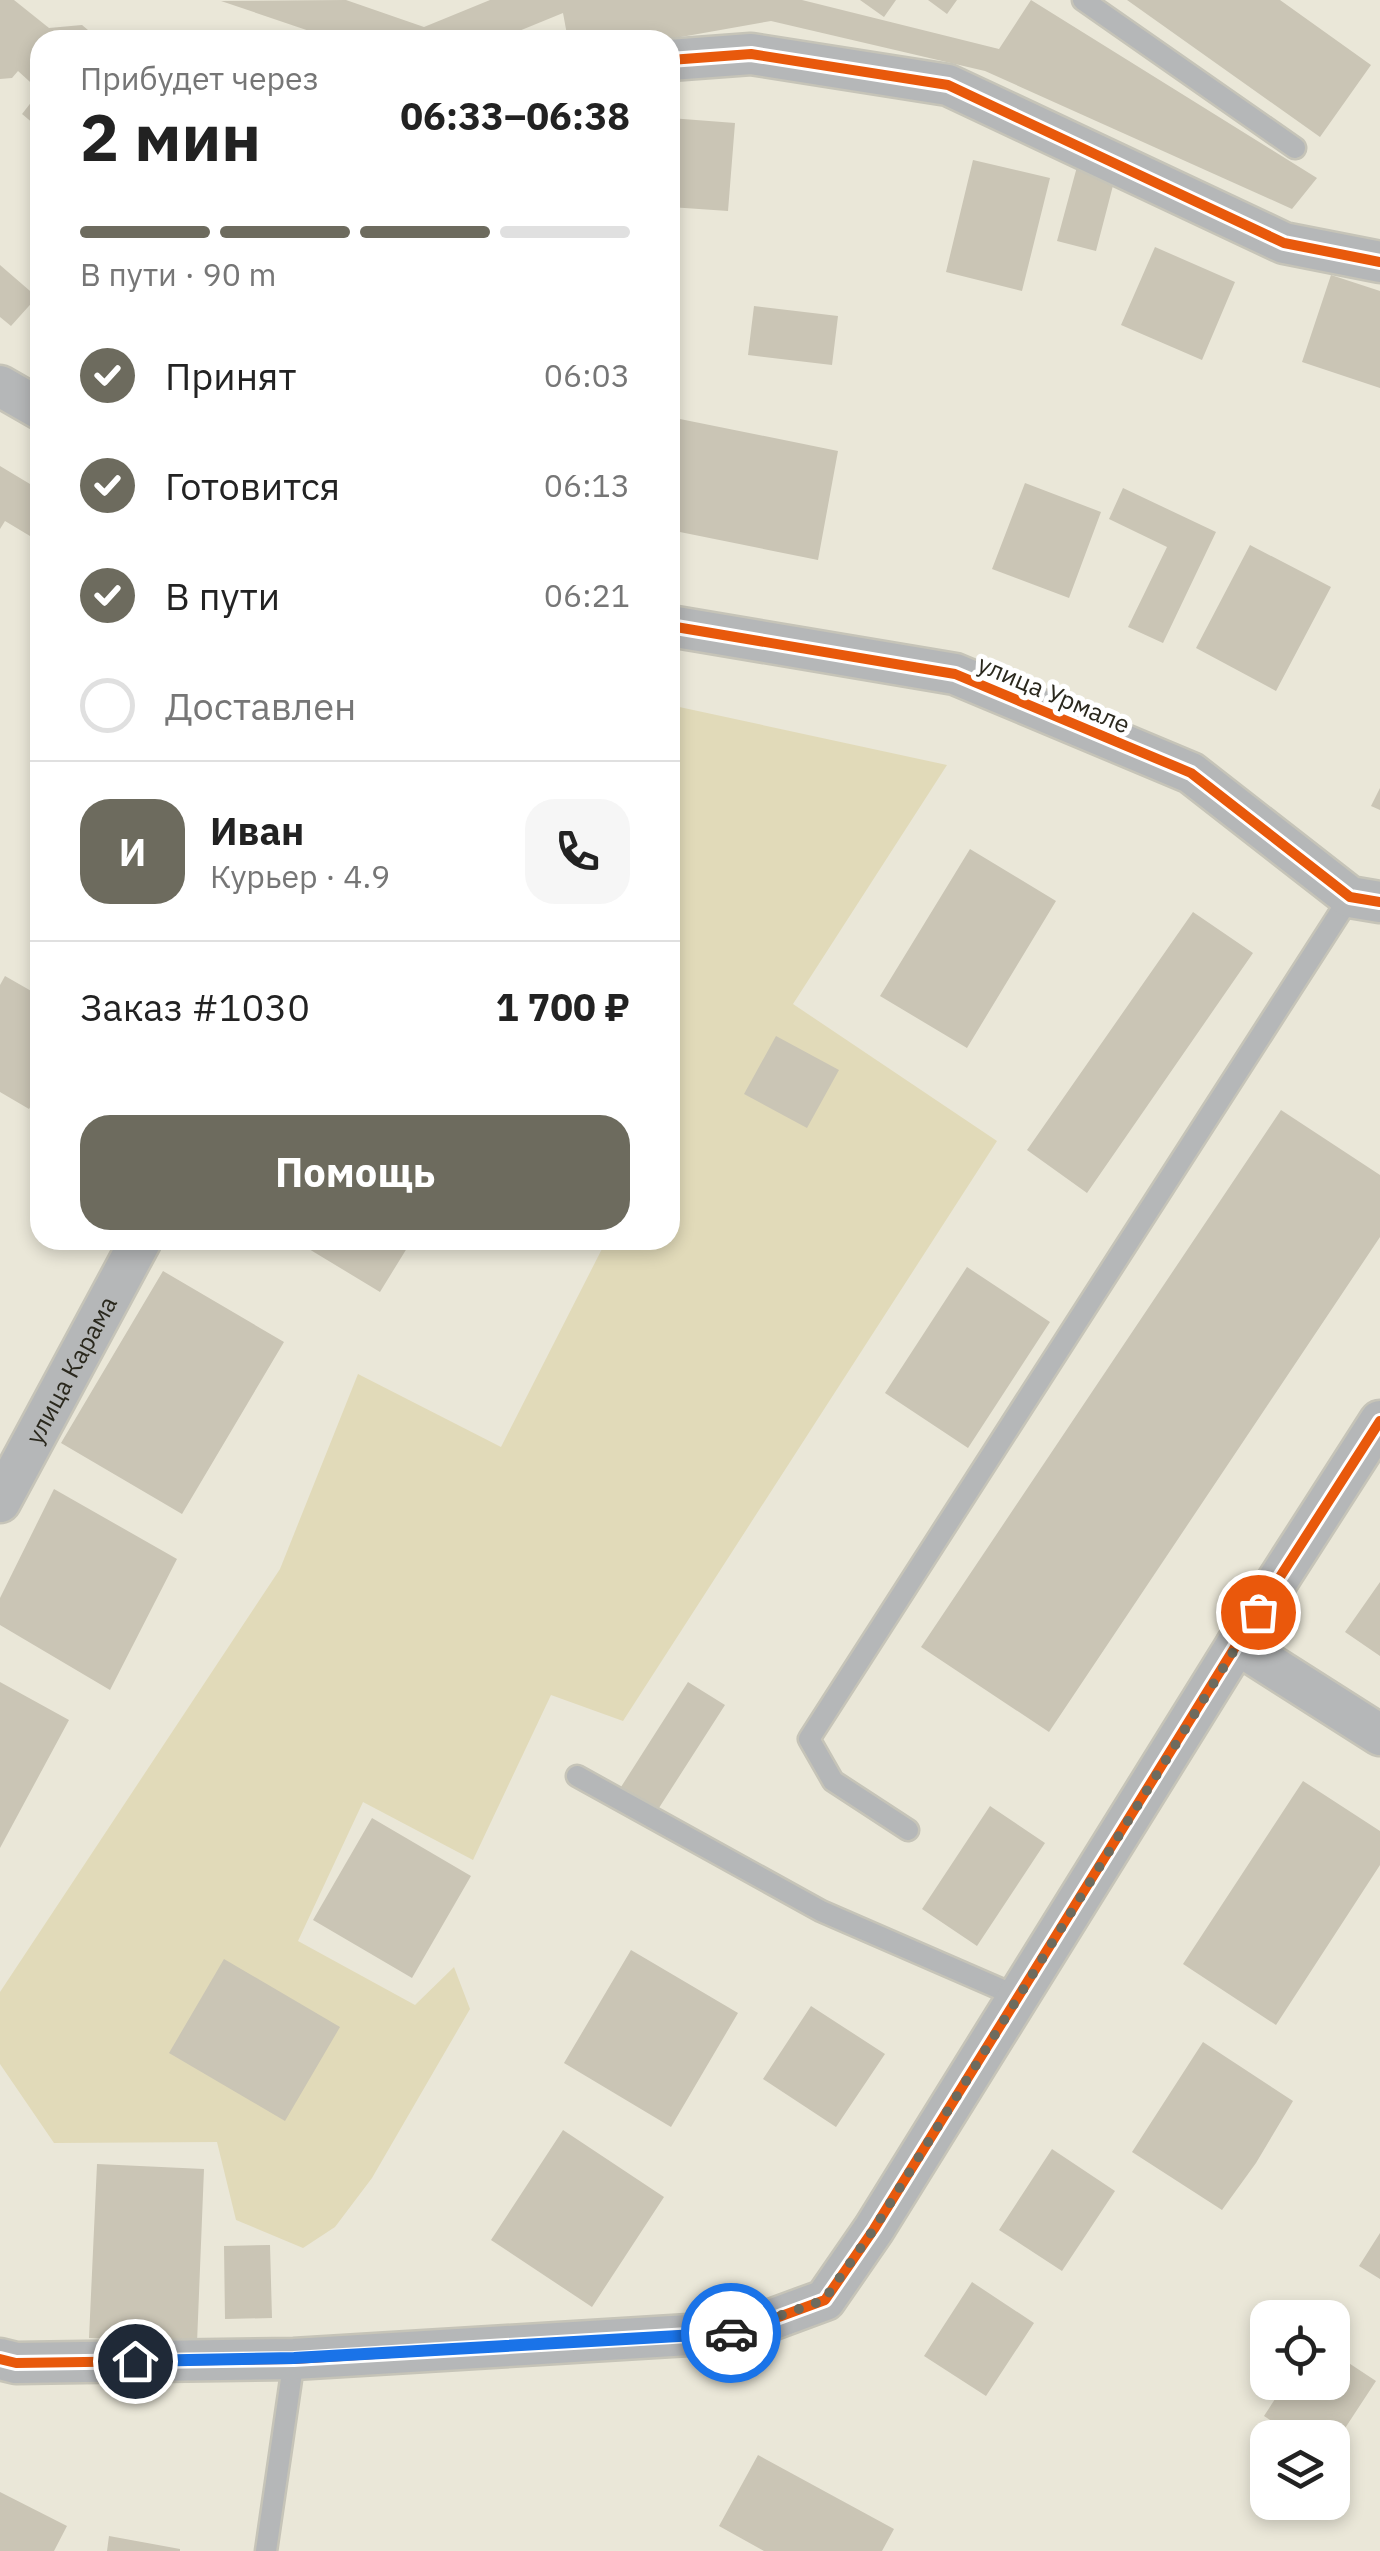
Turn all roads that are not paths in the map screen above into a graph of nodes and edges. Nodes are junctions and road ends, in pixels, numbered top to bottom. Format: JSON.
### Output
{"nodes":[{"id":1,"x":1083,"y":0,"type":"edge"},
{"id":2,"x":680,"y":59,"type":"edge"},
{"id":3,"x":1295,"y":148,"type":"dead end"},
{"id":4,"x":1380,"y":262,"type":"edge"},
{"id":5,"x":0,"y":386,"type":"edge"},
{"id":6,"x":30,"y":403,"type":"edge"},
{"id":7,"x":680,"y":628,"type":"edge"},
{"id":8,"x":1370,"y":905,"type":"edge"},
{"id":9,"x":136,"y":1250,"type":"edge"},
{"id":10,"x":1380,"y":1420,"type":"edge"},
{"id":11,"x":0,"y":1502,"type":"edge"},
{"id":12,"x":1237,"y":1644,"type":"junction"},
{"id":13,"x":1380,"y":1735,"type":"edge"},
{"id":14,"x":577,"y":1776,"type":"dead end"},
{"id":15,"x":908,"y":1830,"type":"dead end"},
{"id":16,"x":1019,"y":1998,"type":"junction"},
{"id":17,"x":294,"y":2358,"type":"junction"},
{"id":18,"x":0,"y":2359,"type":"edge"},
{"id":19,"x":266,"y":2551,"type":"edge"}],
"edges":[{"from":1,"to":3,"type":"lane"},
{"from":2,"to":4,"type":"street"},
{"from":5,"to":6,"type":"street"},
{"from":7,"to":8,"type":"street","name":"улица Урмале"},
{"from":8,"to":15,"type":"lane"},
{"from":9,"to":11,"type":"street","name":"улица Карама"},
{"from":10,"to":12,"type":"street"},
{"from":12,"to":13,"type":"street"},
{"from":12,"to":16,"type":"street"},
{"from":14,"to":16,"type":"lane"},
{"from":16,"to":17,"type":"street"},
{"from":17,"to":18,"type":"street"},
{"from":17,"to":19,"type":"lane"}]}
